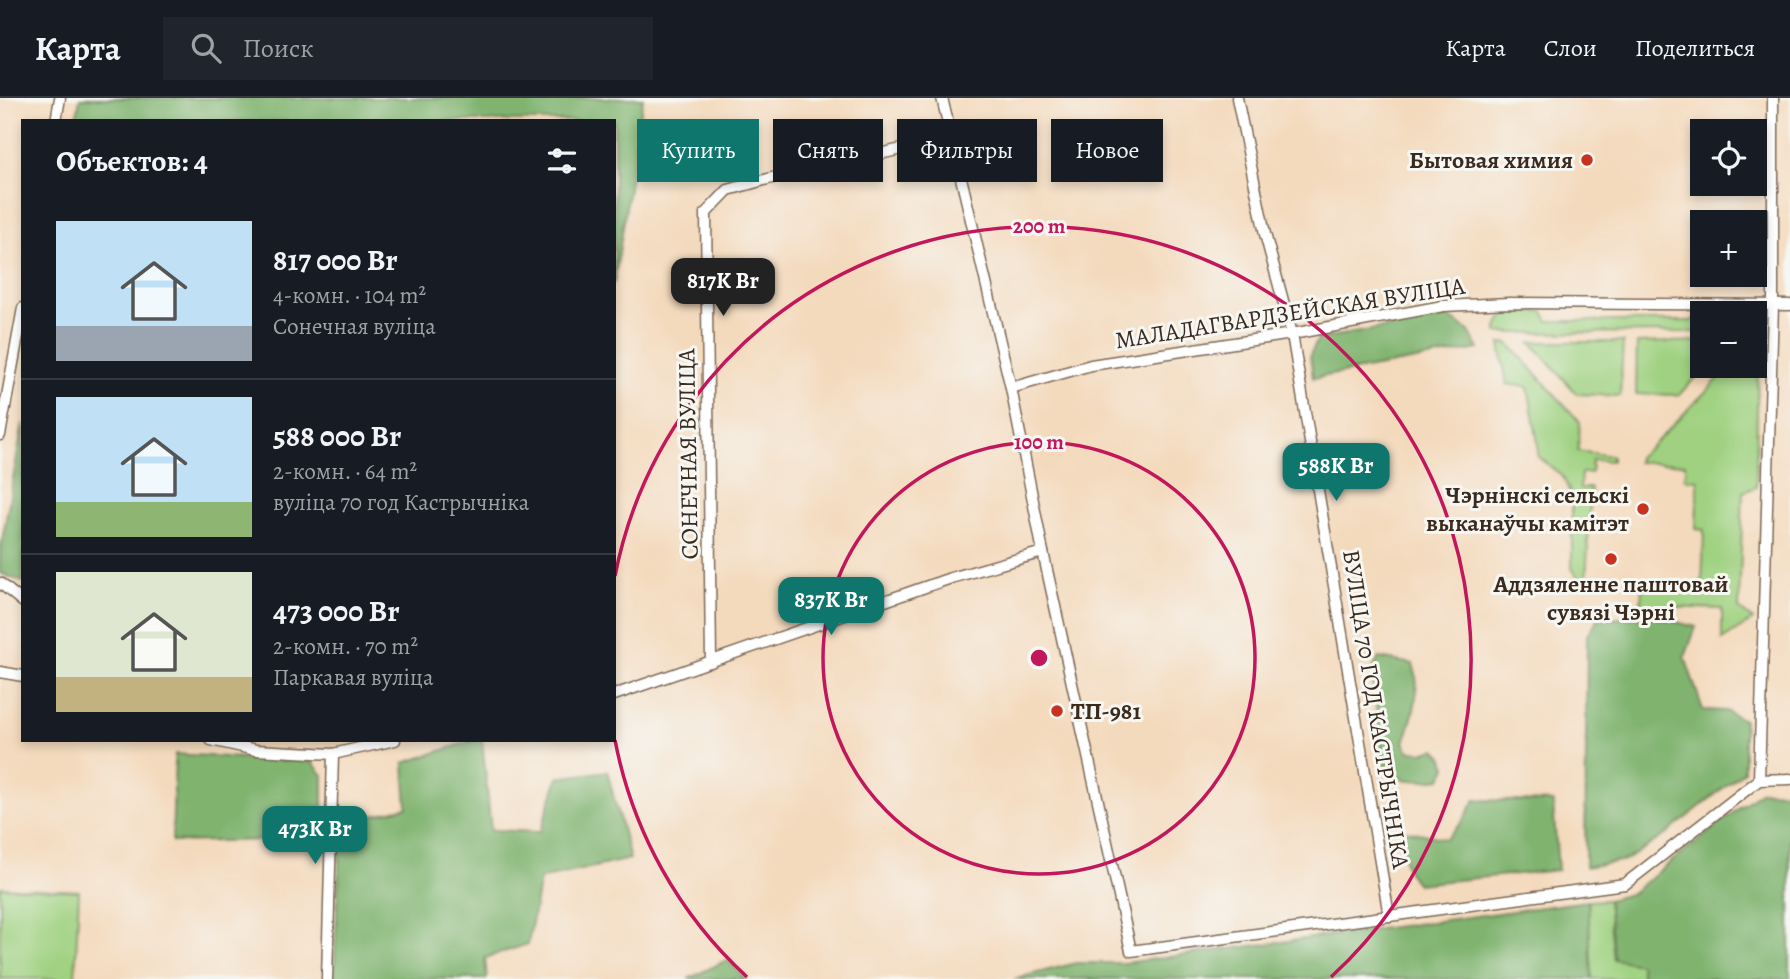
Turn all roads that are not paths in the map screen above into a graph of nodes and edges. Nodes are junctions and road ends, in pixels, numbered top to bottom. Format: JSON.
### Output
{"nodes":[{"id":1,"x":60,"y":98,"type":"edge"},
{"id":2,"x":942,"y":98,"type":"edge"},
{"id":3,"x":1237,"y":98,"type":"edge"},
{"id":4,"x":1773,"y":98,"type":"edge"},
{"id":5,"x":56,"y":119,"type":"edge"},
{"id":6,"x":947,"y":119,"type":"edge"},
{"id":7,"x":897,"y":150,"type":"edge"},
{"id":8,"x":962,"y":182,"type":"edge"},
{"id":9,"x":1773,"y":305,"type":"junction"},
{"id":10,"x":1790,"y":305,"type":"edge"},
{"id":11,"x":21,"y":319,"type":"edge"},
{"id":12,"x":1292,"y":334,"type":"junction"},
{"id":13,"x":1011,"y":388,"type":"junction"},
{"id":14,"x":0,"y":435,"type":"edge"},
{"id":15,"x":1043,"y":552,"type":"junction"},
{"id":16,"x":0,"y":583,"type":"edge"},
{"id":17,"x":21,"y":600,"type":"edge"},
{"id":18,"x":711,"y":662,"type":"junction"},
{"id":19,"x":0,"y":672,"type":"edge"},
{"id":20,"x":21,"y":676,"type":"edge"},
{"id":21,"x":616,"y":694,"type":"edge"},
{"id":22,"x":220,"y":742,"type":"edge"},
{"id":23,"x":386,"y":742,"type":"edge"},
{"id":24,"x":333,"y":754,"type":"junction"},
{"id":25,"x":1790,"y":779,"type":"edge"},
{"id":26,"x":1759,"y":780,"type":"junction"},
{"id":27,"x":1389,"y":916,"type":"junction"},
{"id":28,"x":327,"y":979,"type":"edge"}],
"edges":[{"from":1,"to":5,"type":"street"},
{"from":2,"to":6,"type":"street"},
{"from":3,"to":12,"type":"street","name":"ВУЛІЦА 70 ГОД КАСТРЫЧНІКА"},
{"from":4,"to":9,"type":"street"},
{"from":7,"to":18,"type":"street","name":"СОНЕЧНАЯ ВУЛІЦА"},
{"from":8,"to":13,"type":"street"},
{"from":9,"to":10,"type":"street","name":"МАЛАДАГВАРДЗЕЙСКАЯ ВУЛІЦА"},
{"from":9,"to":12,"type":"street","name":"МАЛАДАГВАРДЗЕЙСКАЯ ВУЛІЦА"},
{"from":9,"to":26,"type":"street"},
{"from":11,"to":14,"type":"street"},
{"from":12,"to":13,"type":"street","name":"МАЛАДАГВАРДЗЕЙСКАЯ ВУЛІЦА"},
{"from":12,"to":27,"type":"street","name":"ВУЛІЦА 70 ГОД КАСТРЫЧНІКА"},
{"from":13,"to":15,"type":"street"},
{"from":15,"to":18,"type":"street"},
{"from":15,"to":27,"type":"street"},
{"from":16,"to":17,"type":"street"},
{"from":18,"to":21,"type":"street"},
{"from":19,"to":20,"type":"street"},
{"from":22,"to":24,"type":"street"},
{"from":23,"to":24,"type":"street"},
{"from":24,"to":28,"type":"street"},
{"from":25,"to":26,"type":"street"},
{"from":26,"to":27,"type":"street"}]}
